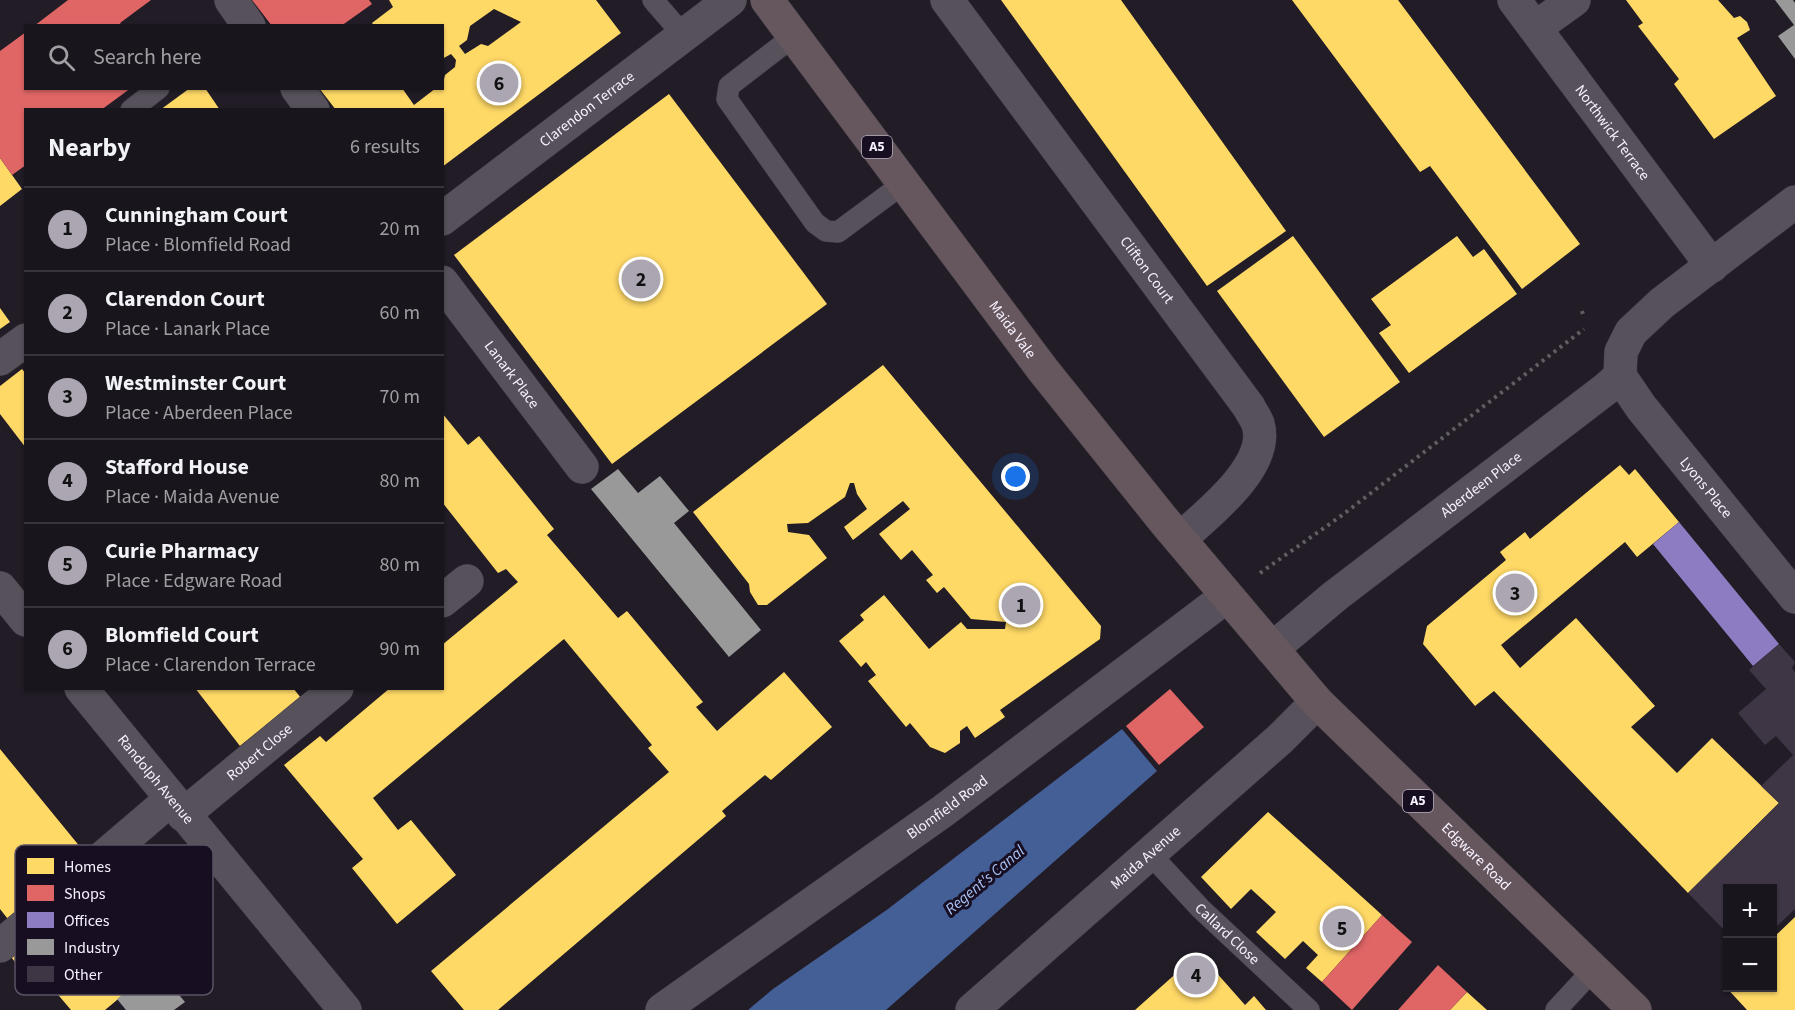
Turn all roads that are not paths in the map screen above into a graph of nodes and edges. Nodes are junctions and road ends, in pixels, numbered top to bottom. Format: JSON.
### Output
{"nodes":[{"id":1,"x":653,"y":0,"type":"edge"},
{"id":2,"x":730,"y":0,"type":"edge"},
{"id":3,"x":767,"y":0,"type":"edge"},
{"id":4,"x":947,"y":0,"type":"edge"},
{"id":5,"x":1514,"y":0,"type":"edge"},
{"id":6,"x":1574,"y":0,"type":"edge"},
{"id":7,"x":1535,"y":28,"type":"junction"},
{"id":8,"x":684,"y":36,"type":"junction"},
{"id":9,"x":794,"y":36,"type":"junction"},
{"id":10,"x":156,"y":90,"type":"edge"},
{"id":11,"x":298,"y":90,"type":"edge"},
{"id":12,"x":134,"y":108,"type":"edge"},
{"id":13,"x":312,"y":108,"type":"edge"},
{"id":14,"x":904,"y":183,"type":"junction"},
{"id":15,"x":1795,"y":202,"type":"edge"},
{"id":16,"x":444,"y":217,"type":"edge"},
{"id":17,"x":1712,"y":266,"type":"junction"},
{"id":18,"x":444,"y":285,"type":"edge"},
{"id":19,"x":24,"y":341,"type":"edge"},
{"id":20,"x":0,"y":359,"type":"edge"},
{"id":21,"x":1620,"y":376,"type":"junction"},
{"id":22,"x":582,"y":467,"type":"dead end"},
{"id":23,"x":1180,"y":539,"type":"junction"},
{"id":24,"x":0,"y":588,"type":"edge"},
{"id":25,"x":1227,"y":596,"type":"junction"},
{"id":26,"x":1795,"y":597,"type":"edge"},
{"id":27,"x":24,"y":618,"type":"edge"},
{"id":28,"x":1272,"y":649,"type":"junction"},
{"id":29,"x":83,"y":690,"type":"edge"},
{"id":30,"x":334,"y":690,"type":"edge"},
{"id":31,"x":1317,"y":702,"type":"junction"},
{"id":32,"x":176,"y":808,"type":"junction"},
{"id":33,"x":125,"y":845,"type":"edge"},
{"id":34,"x":207,"y":845,"type":"edge"},
{"id":35,"x":213,"y":852,"type":"edge"},
{"id":36,"x":1150,"y":854,"type":"junction"},
{"id":37,"x":15,"y":934,"type":"tunnel mouth"},
{"id":38,"x":0,"y":946,"type":"edge"},
{"id":39,"x":1593,"y":970,"type":"junction"},
{"id":40,"x":345,"y":1010,"type":"edge"},
{"id":41,"x":662,"y":1010,"type":"edge"},
{"id":42,"x":972,"y":1010,"type":"edge"},
{"id":43,"x":1309,"y":1010,"type":"edge"},
{"id":44,"x":1556,"y":1010,"type":"edge"},
{"id":45,"x":1635,"y":1010,"type":"edge"}],
"edges":[{"from":1,"to":8,"type":"lane"},
{"from":2,"to":8,"type":"street","name":"Clarendon Terrace"},
{"from":3,"to":9,"type":"highway","name":"Maida Vale","number":"A5"},
{"from":4,"to":23,"type":"street","name":"Clifton Court"},
{"from":5,"to":7,"type":"street","name":"Northwick Terrace"},
{"from":6,"to":7,"type":"street"},
{"from":7,"to":17,"type":"street","name":"Northwick Terrace"},
{"from":8,"to":16,"type":"street","name":"Clarendon Terrace"},
{"from":9,"to":14,"type":"highway","name":"Maida Vale","number":"A5"},
{"from":9,"to":14,"type":"lane"},
{"from":10,"to":12,"type":"lane"},
{"from":11,"to":13,"type":"street"},
{"from":14,"to":23,"type":"highway","name":"Maida Vale","number":"A5"},
{"from":15,"to":17,"type":"street"},
{"from":17,"to":21,"type":"street"},
{"from":18,"to":22,"type":"street","name":"Lanark Place"},
{"from":19,"to":20,"type":"street"},
{"from":21,"to":26,"type":"street","name":"Lyons Place"},
{"from":21,"to":28,"type":"street","name":"Aberdeen Place"},
{"from":23,"to":25,"type":"highway","name":"Maida Vale","number":"A5"},
{"from":24,"to":27,"type":"street"},
{"from":25,"to":28,"type":"highway","name":"Maida Vale","number":"A5"},
{"from":25,"to":41,"type":"street","name":"Blomfield Road"},
{"from":28,"to":31,"type":"highway","name":"Edgware Road","number":"A5"},
{"from":29,"to":32,"type":"street","name":"Randolph Avenue"},
{"from":30,"to":32,"type":"street","name":"Robert Close"},
{"from":31,"to":36,"type":"street","name":"Maida Avenue"},
{"from":31,"to":39,"type":"highway","name":"Edgware Road","number":"A5"},
{"from":32,"to":33,"type":"street","name":"Robert Close"},
{"from":32,"to":34,"type":"street","name":"Randolph Avenue"},
{"from":35,"to":40,"type":"street","name":"Randolph Avenue"},
{"from":36,"to":42,"type":"street","name":"Maida Avenue"},
{"from":36,"to":43,"type":"lane","name":"Callard Close"},
{"from":37,"to":38,"type":"street"},
{"from":39,"to":44,"type":"lane"},
{"from":39,"to":45,"type":"highway","name":"Edgware Road","number":"A5"}]}
